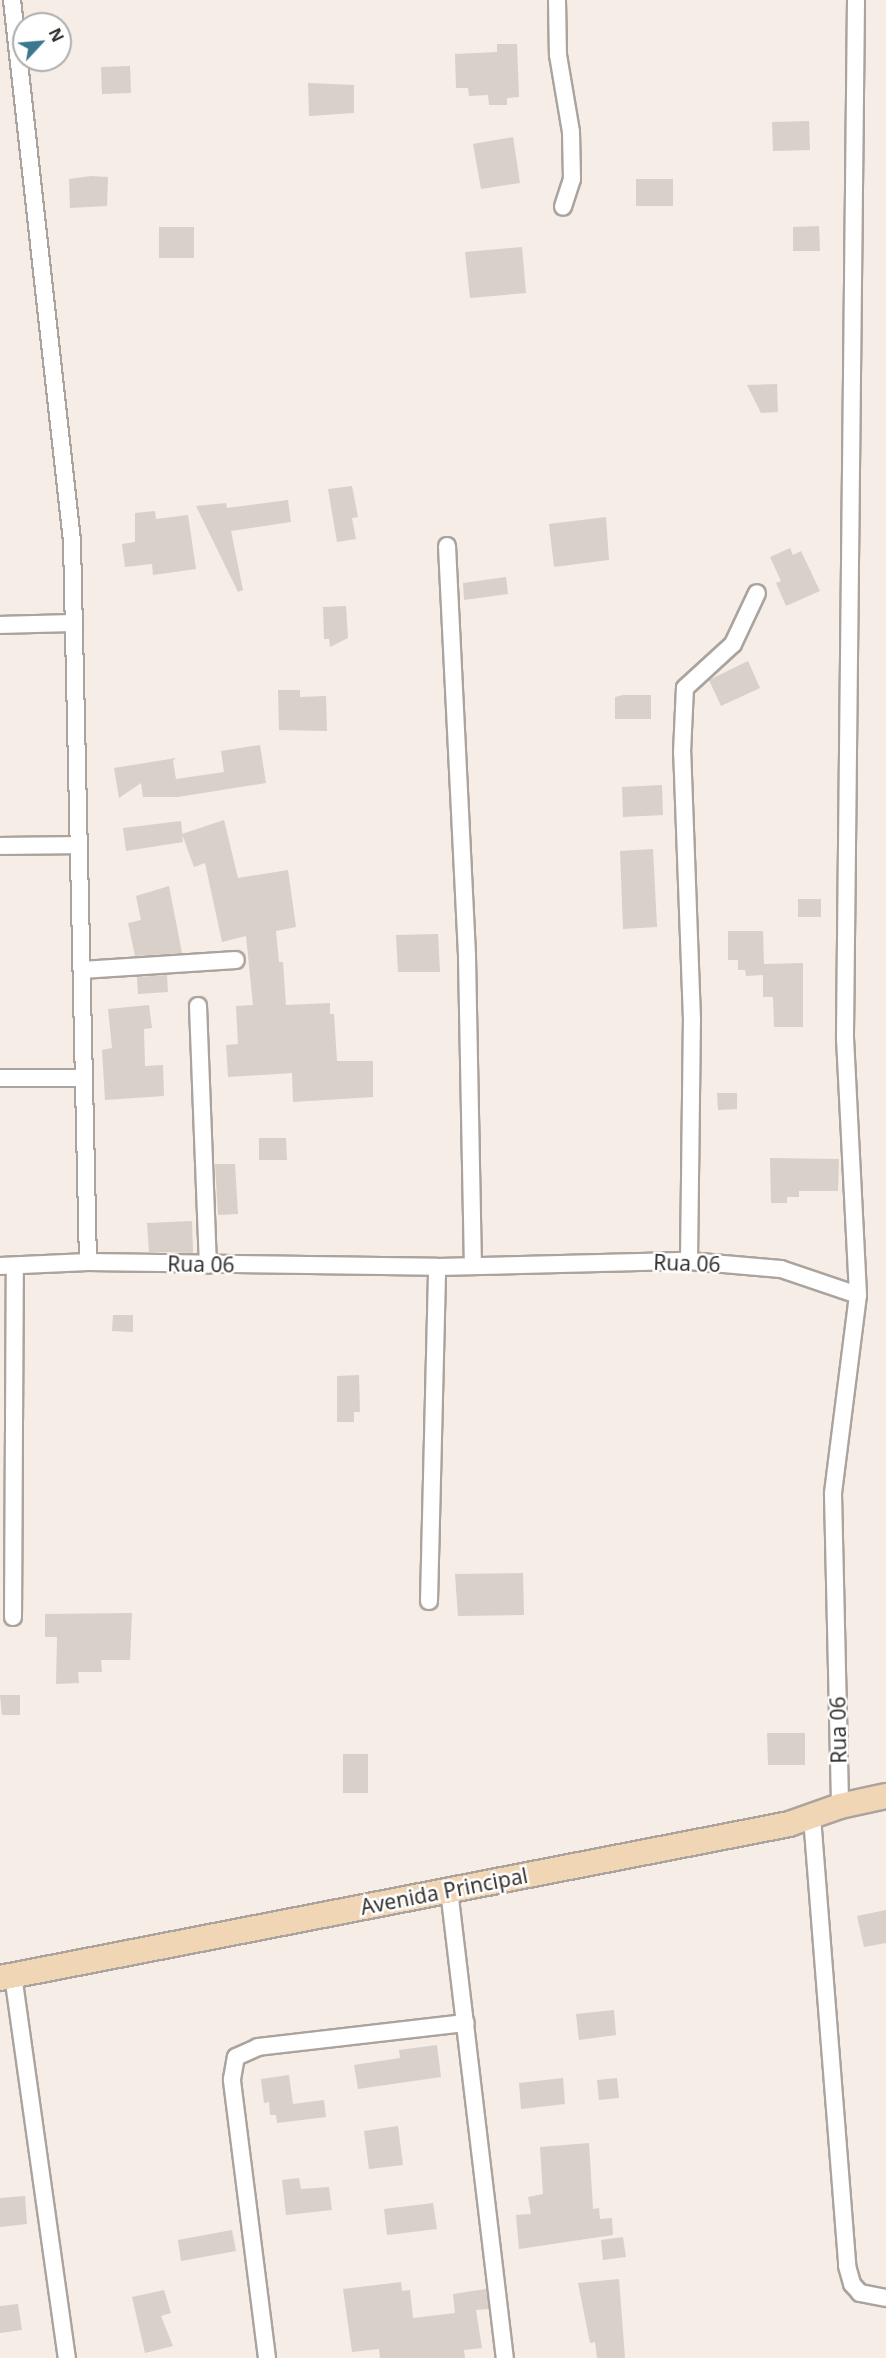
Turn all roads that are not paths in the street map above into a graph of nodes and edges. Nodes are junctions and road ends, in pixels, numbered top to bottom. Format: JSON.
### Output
{"nodes":[{"id":1,"x":12,"y":0,"type":"edge"},
{"id":2,"x":557,"y":0,"type":"edge"},
{"id":3,"x":856,"y":0,"type":"edge"},
{"id":4,"x":563,"y":207,"type":"dead end"},
{"id":5,"x":447,"y":546,"type":"dead end"},
{"id":6,"x":758,"y":593,"type":"dead end"},
{"id":7,"x":74,"y":623,"type":"junction"},
{"id":8,"x":0,"y":625,"type":"edge"},
{"id":9,"x":79,"y":845,"type":"junction"},
{"id":10,"x":0,"y":846,"type":"edge"},
{"id":11,"x":236,"y":960,"type":"dead end"},
{"id":12,"x":82,"y":970,"type":"junction"},
{"id":13,"x":198,"y":1006,"type":"dead end"},
{"id":14,"x":0,"y":1078,"type":"edge"},
{"id":15,"x":84,"y":1078,"type":"junction"},
{"id":16,"x":689,"y":1261,"type":"junction"},
{"id":17,"x":88,"y":1262,"type":"junction"},
{"id":18,"x":208,"y":1264,"type":"junction"},
{"id":19,"x":8,"y":1266,"type":"edge"},
{"id":20,"x":437,"y":1266,"type":"junction"},
{"id":21,"x":473,"y":1266,"type":"junction"},
{"id":22,"x":858,"y":1295,"type":"junction"},
{"id":23,"x":429,"y":1601,"type":"dead end"},
{"id":24,"x":13,"y":1617,"type":"dead end"},
{"id":25,"x":886,"y":1796,"type":"edge"},
{"id":26,"x":840,"y":1806,"type":"junction"},
{"id":27,"x":812,"y":1817,"type":"junction"},
{"id":28,"x":449,"y":1890,"type":"junction"},
{"id":29,"x":6,"y":1976,"type":"edge"},
{"id":30,"x":466,"y":2024,"type":"junction"},
{"id":31,"x":886,"y":2298,"type":"edge"},
{"id":32,"x":67,"y":2358,"type":"edge"},
{"id":33,"x":267,"y":2358,"type":"edge"},
{"id":34,"x":505,"y":2358,"type":"edge"}],
"edges":[{"from":1,"to":7,"type":"street"},
{"from":2,"to":4,"type":"street"},
{"from":3,"to":22,"type":"street"},
{"from":5,"to":21,"type":"street"},
{"from":6,"to":16,"type":"street"},
{"from":7,"to":8,"type":"street"},
{"from":7,"to":9,"type":"street"},
{"from":9,"to":10,"type":"street"},
{"from":9,"to":12,"type":"street"},
{"from":11,"to":12,"type":"street"},
{"from":12,"to":15,"type":"street"},
{"from":13,"to":18,"type":"street"},
{"from":14,"to":15,"type":"street"},
{"from":15,"to":17,"type":"street"},
{"from":16,"to":21,"type":"street","name":"Rua 06"},
{"from":16,"to":22,"type":"street","name":"Rua 06"},
{"from":17,"to":18,"type":"street","name":"Rua 06"},
{"from":17,"to":19,"type":"street","name":"Rua 06"},
{"from":18,"to":20,"type":"street","name":"Rua 06"},
{"from":19,"to":24,"type":"street"},
{"from":20,"to":21,"type":"street","name":"Rua 06"},
{"from":20,"to":23,"type":"street"},
{"from":22,"to":26,"type":"street","name":"Rua 06"},
{"from":25,"to":26,"type":"street","name":"Avenida Principal"},
{"from":26,"to":27,"type":"street","name":"Avenida Principal"},
{"from":27,"to":28,"type":"street","name":"Avenida Principal"},
{"from":27,"to":31,"type":"street"},
{"from":28,"to":29,"type":"street","name":"Avenida Principal"},
{"from":28,"to":30,"type":"street"},
{"from":29,"to":32,"type":"street"},
{"from":30,"to":33,"type":"street"},
{"from":30,"to":34,"type":"street"}]}
